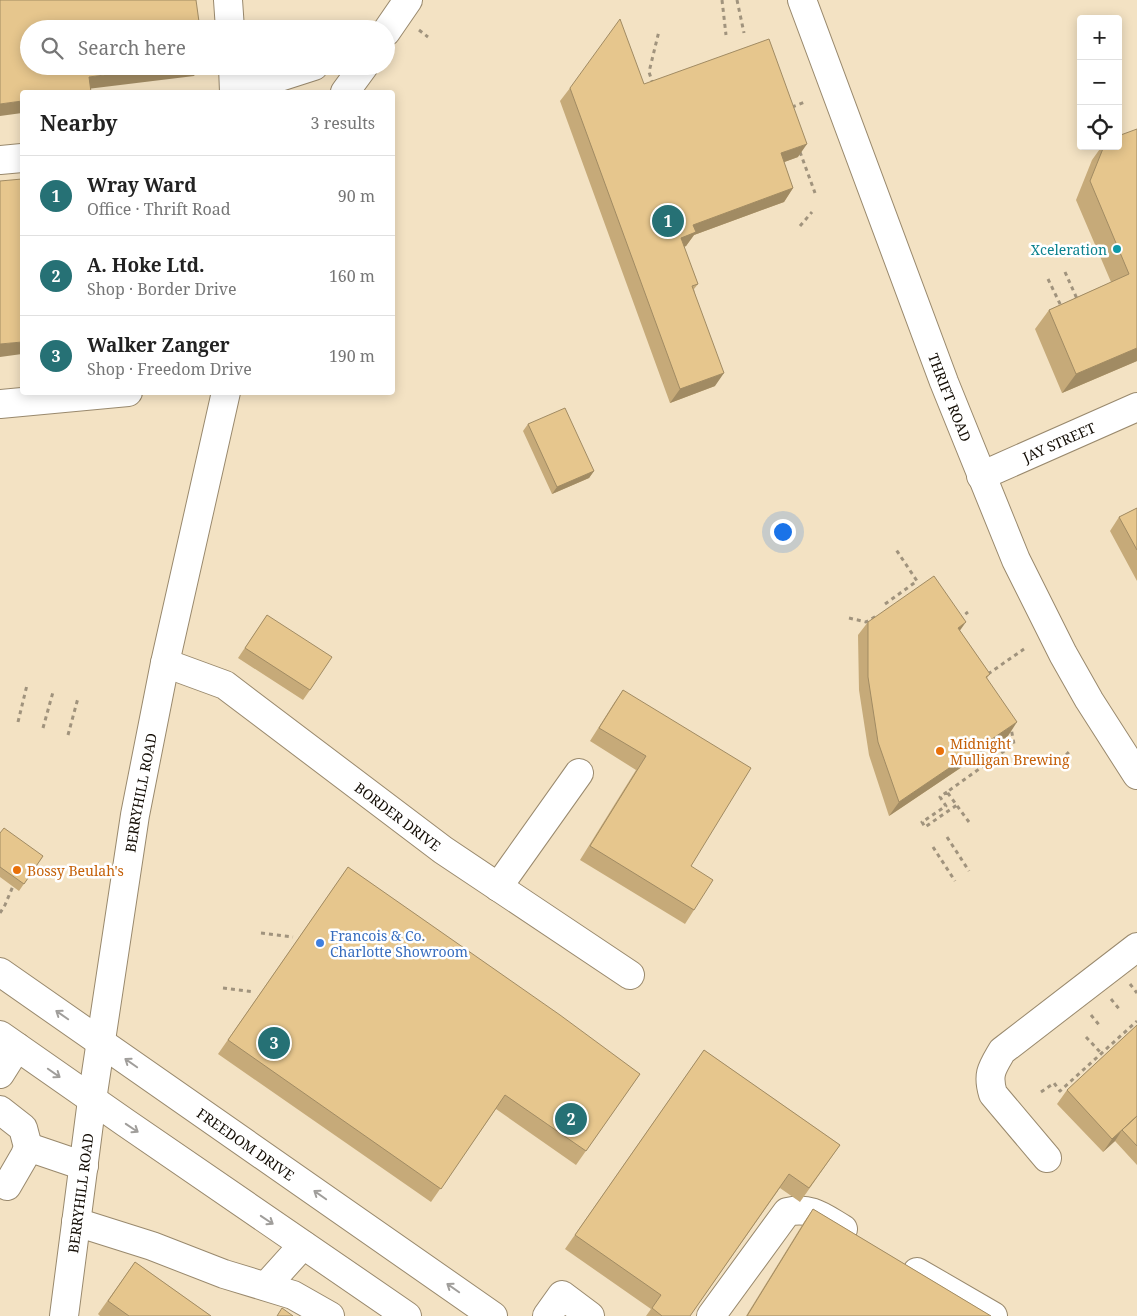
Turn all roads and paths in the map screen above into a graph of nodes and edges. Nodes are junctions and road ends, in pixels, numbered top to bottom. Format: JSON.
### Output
{"nodes":[{"id":1,"x":228,"y":0,"type":"edge"},
{"id":2,"x":408,"y":0,"type":"edge"},
{"id":3,"x":722,"y":0,"type":"edge"},
{"id":4,"x":737,"y":0,"type":"edge"},
{"id":5,"x":802,"y":0,"type":"edge"},
{"id":6,"x":229,"y":20,"type":"edge"},
{"id":7,"x":394,"y":20,"type":"edge"},
{"id":8,"x":659,"y":31,"type":"dead end"},
{"id":9,"x":744,"y":33,"type":"dead end"},
{"id":10,"x":726,"y":35,"type":"dead end"},
{"id":11,"x":233,"y":75,"type":"edge"},
{"id":12,"x":286,"y":75,"type":"edge"},
{"id":13,"x":357,"y":75,"type":"edge"},
{"id":14,"x":662,"y":81,"type":"edge"},
{"id":15,"x":234,"y":90,"type":"edge"},
{"id":16,"x":248,"y":90,"type":"edge"},
{"id":17,"x":346,"y":90,"type":"edge"},
{"id":18,"x":805,"y":102,"type":"dead end"},
{"id":19,"x":784,"y":110,"type":"edge"},
{"id":20,"x":798,"y":147,"type":"edge"},
{"id":21,"x":20,"y":158,"type":"edge"},
{"id":22,"x":0,"y":160,"type":"edge"},
{"id":23,"x":815,"y":193,"type":"dead end"},
{"id":24,"x":812,"y":212,"type":"dead end"},
{"id":25,"x":800,"y":226,"type":"dead end"},
{"id":26,"x":1065,"y":272,"type":"dead end"},
{"id":27,"x":1048,"y":279,"type":"dead end"},
{"id":28,"x":1080,"y":306,"type":"edge"},
{"id":29,"x":1064,"y":313,"type":"edge"},
{"id":30,"x":96,"y":395,"type":"edge"},
{"id":31,"x":225,"y":395,"type":"edge"},
{"id":32,"x":0,"y":404,"type":"edge"},
{"id":33,"x":1137,"y":407,"type":"edge"},
{"id":34,"x":981,"y":476,"type":"junction"},
{"id":35,"x":895,"y":548,"type":"dead end"},
{"id":36,"x":885,"y":604,"type":"dead end"},
{"id":37,"x":882,"y":612,"type":"edge"},
{"id":38,"x":968,"y":612,"type":"dead end"},
{"id":39,"x":849,"y":618,"type":"dead end"},
{"id":40,"x":952,"y":624,"type":"edge"},
{"id":41,"x":1024,"y":649,"type":"dead end"},
{"id":42,"x":165,"y":663,"type":"junction"},
{"id":43,"x":988,"y":674,"type":"edge"},
{"id":44,"x":27,"y":685,"type":"dead end"},
{"id":45,"x":53,"y":692,"type":"dead end"},
{"id":46,"x":78,"y":698,"type":"dead end"},
{"id":47,"x":18,"y":722,"type":"dead end"},
{"id":48,"x":1010,"y":727,"type":"edge"},
{"id":49,"x":43,"y":728,"type":"dead end"},
{"id":50,"x":68,"y":735,"type":"dead end"},
{"id":51,"x":1070,"y":751,"type":"dead end"},
{"id":52,"x":1066,"y":754,"type":"dead end"},
{"id":53,"x":579,"y":773,"type":"dead end"},
{"id":54,"x":1137,"y":775,"type":"edge"},
{"id":55,"x":947,"y":792,"type":"junction"},
{"id":56,"x":957,"y":805,"type":"junction"},
{"id":57,"x":969,"y":822,"type":"dead end"},
{"id":58,"x":947,"y":837,"type":"dead end"},
{"id":59,"x":933,"y":847,"type":"dead end"},
{"id":60,"x":969,"y":871,"type":"dead end"},
{"id":61,"x":955,"y":881,"type":"dead end"},
{"id":62,"x":12,"y":886,"type":"edge"},
{"id":63,"x":498,"y":887,"type":"junction"},
{"id":64,"x":0,"y":912,"type":"edge"},
{"id":65,"x":261,"y":933,"type":"dead end"},
{"id":66,"x":293,"y":937,"type":"dead end"},
{"id":67,"x":1137,"y":946,"type":"edge"},
{"id":68,"x":0,"y":972,"type":"edge"},
{"id":69,"x":630,"y":976,"type":"dead end"},
{"id":70,"x":223,"y":988,"type":"dead end"},
{"id":71,"x":254,"y":992,"type":"dead end"},
{"id":72,"x":1137,"y":1021,"type":"edge"},
{"id":73,"x":1086,"y":1037,"type":"dead end"},
{"id":74,"x":9,"y":1041,"type":"edge"},
{"id":75,"x":101,"y":1043,"type":"junction"},
{"id":76,"x":1101,"y":1054,"type":"junction"},
{"id":77,"x":0,"y":1074,"type":"edge"},
{"id":78,"x":1041,"y":1092,"type":"dead end"},
{"id":79,"x":92,"y":1100,"type":"junction"},
{"id":80,"x":0,"y":1110,"type":"edge"},
{"id":81,"x":28,"y":1147,"type":"junction"},
{"id":82,"x":1047,"y":1158,"type":"dead end"},
{"id":83,"x":84,"y":1166,"type":"junction"},
{"id":84,"x":7,"y":1186,"type":"dead end"},
{"id":85,"x":76,"y":1222,"type":"junction"},
{"id":86,"x":860,"y":1239,"type":"edge"},
{"id":87,"x":303,"y":1245,"type":"junction"},
{"id":88,"x":893,"y":1258,"type":"edge"},
{"id":89,"x":266,"y":1286,"type":"junction"},
{"id":90,"x":64,"y":1316,"type":"edge"},
{"id":91,"x":330,"y":1316,"type":"edge"},
{"id":92,"x":407,"y":1316,"type":"edge"},
{"id":93,"x":493,"y":1316,"type":"edge"},
{"id":94,"x":547,"y":1316,"type":"edge"},
{"id":95,"x":590,"y":1316,"type":"edge"},
{"id":96,"x":711,"y":1316,"type":"edge"},
{"id":97,"x":993,"y":1316,"type":"edge"}],
"edges":[{"from":1,"to":6,"type":"street"},
{"from":2,"to":7,"type":"street"},
{"from":3,"to":10,"type":"path"},
{"from":4,"to":9,"type":"path"},
{"from":5,"to":34,"type":"street","name":"THRIFT ROAD"},
{"from":8,"to":14,"type":"path"},
{"from":11,"to":15,"type":"street"},
{"from":12,"to":16,"type":"street"},
{"from":13,"to":17,"type":"street"},
{"from":18,"to":19,"type":"path"},
{"from":20,"to":23,"type":"path"},
{"from":21,"to":22,"type":"street"},
{"from":24,"to":25,"type":"path"},
{"from":26,"to":28,"type":"path"},
{"from":27,"to":29,"type":"path"},
{"from":30,"to":32,"type":"street"},
{"from":31,"to":42,"type":"street","name":"BERRYHILL ROAD"},
{"from":33,"to":34,"type":"street","name":"JAY STREET"},
{"from":34,"to":54,"type":"street","name":"THRIFT ROAD"},
{"from":35,"to":36,"type":"path"},
{"from":37,"to":39,"type":"path"},
{"from":38,"to":40,"type":"path"},
{"from":41,"to":43,"type":"path"},
{"from":42,"to":63,"type":"street","name":"BORDER DRIVE"},
{"from":42,"to":75,"type":"street","name":"BERRYHILL ROAD"},
{"from":44,"to":47,"type":"path"},
{"from":45,"to":49,"type":"path"},
{"from":46,"to":50,"type":"path"},
{"from":48,"to":55,"type":"path"},
{"from":51,"to":52,"type":"path"},
{"from":53,"to":63,"type":"street"},
{"from":55,"to":56,"type":"path"},
{"from":55,"to":56,"type":"path"},
{"from":56,"to":57,"type":"path"},
{"from":58,"to":60,"type":"path"},
{"from":59,"to":61,"type":"path"},
{"from":62,"to":64,"type":"path"},
{"from":63,"to":69,"type":"street","name":"BORDER DRIVE"},
{"from":65,"to":66,"type":"path"},
{"from":67,"to":82,"type":"street"},
{"from":75,"to":68,"type":"street","name":"FREEDOM DRIVE","one_way":true},
{"from":70,"to":71,"type":"path"},
{"from":72,"to":76,"type":"path"},
{"from":73,"to":76,"type":"path"},
{"from":74,"to":77,"type":"street"},
{"from":74,"to":79,"type":"street","one_way":true},
{"from":75,"to":79,"type":"street","name":"BERRYHILL ROAD"},
{"from":93,"to":75,"type":"street","name":"FREEDOM DRIVE","one_way":true},
{"from":76,"to":78,"type":"path"},
{"from":79,"to":83,"type":"street","name":"BERRYHILL ROAD"},
{"from":79,"to":87,"type":"street","one_way":true},
{"from":80,"to":81,"type":"street"},
{"from":81,"to":83,"type":"street"},
{"from":81,"to":84,"type":"street"},
{"from":83,"to":85,"type":"street","name":"BERRYHILL ROAD"},
{"from":85,"to":89,"type":"street"},
{"from":85,"to":90,"type":"street","name":"BERRYHILL ROAD"},
{"from":86,"to":96,"type":"street"},
{"from":87,"to":89,"type":"street"},
{"from":87,"to":92,"type":"street"},
{"from":88,"to":97,"type":"street"},
{"from":89,"to":91,"type":"street"},
{"from":94,"to":95,"type":"street"}]}
